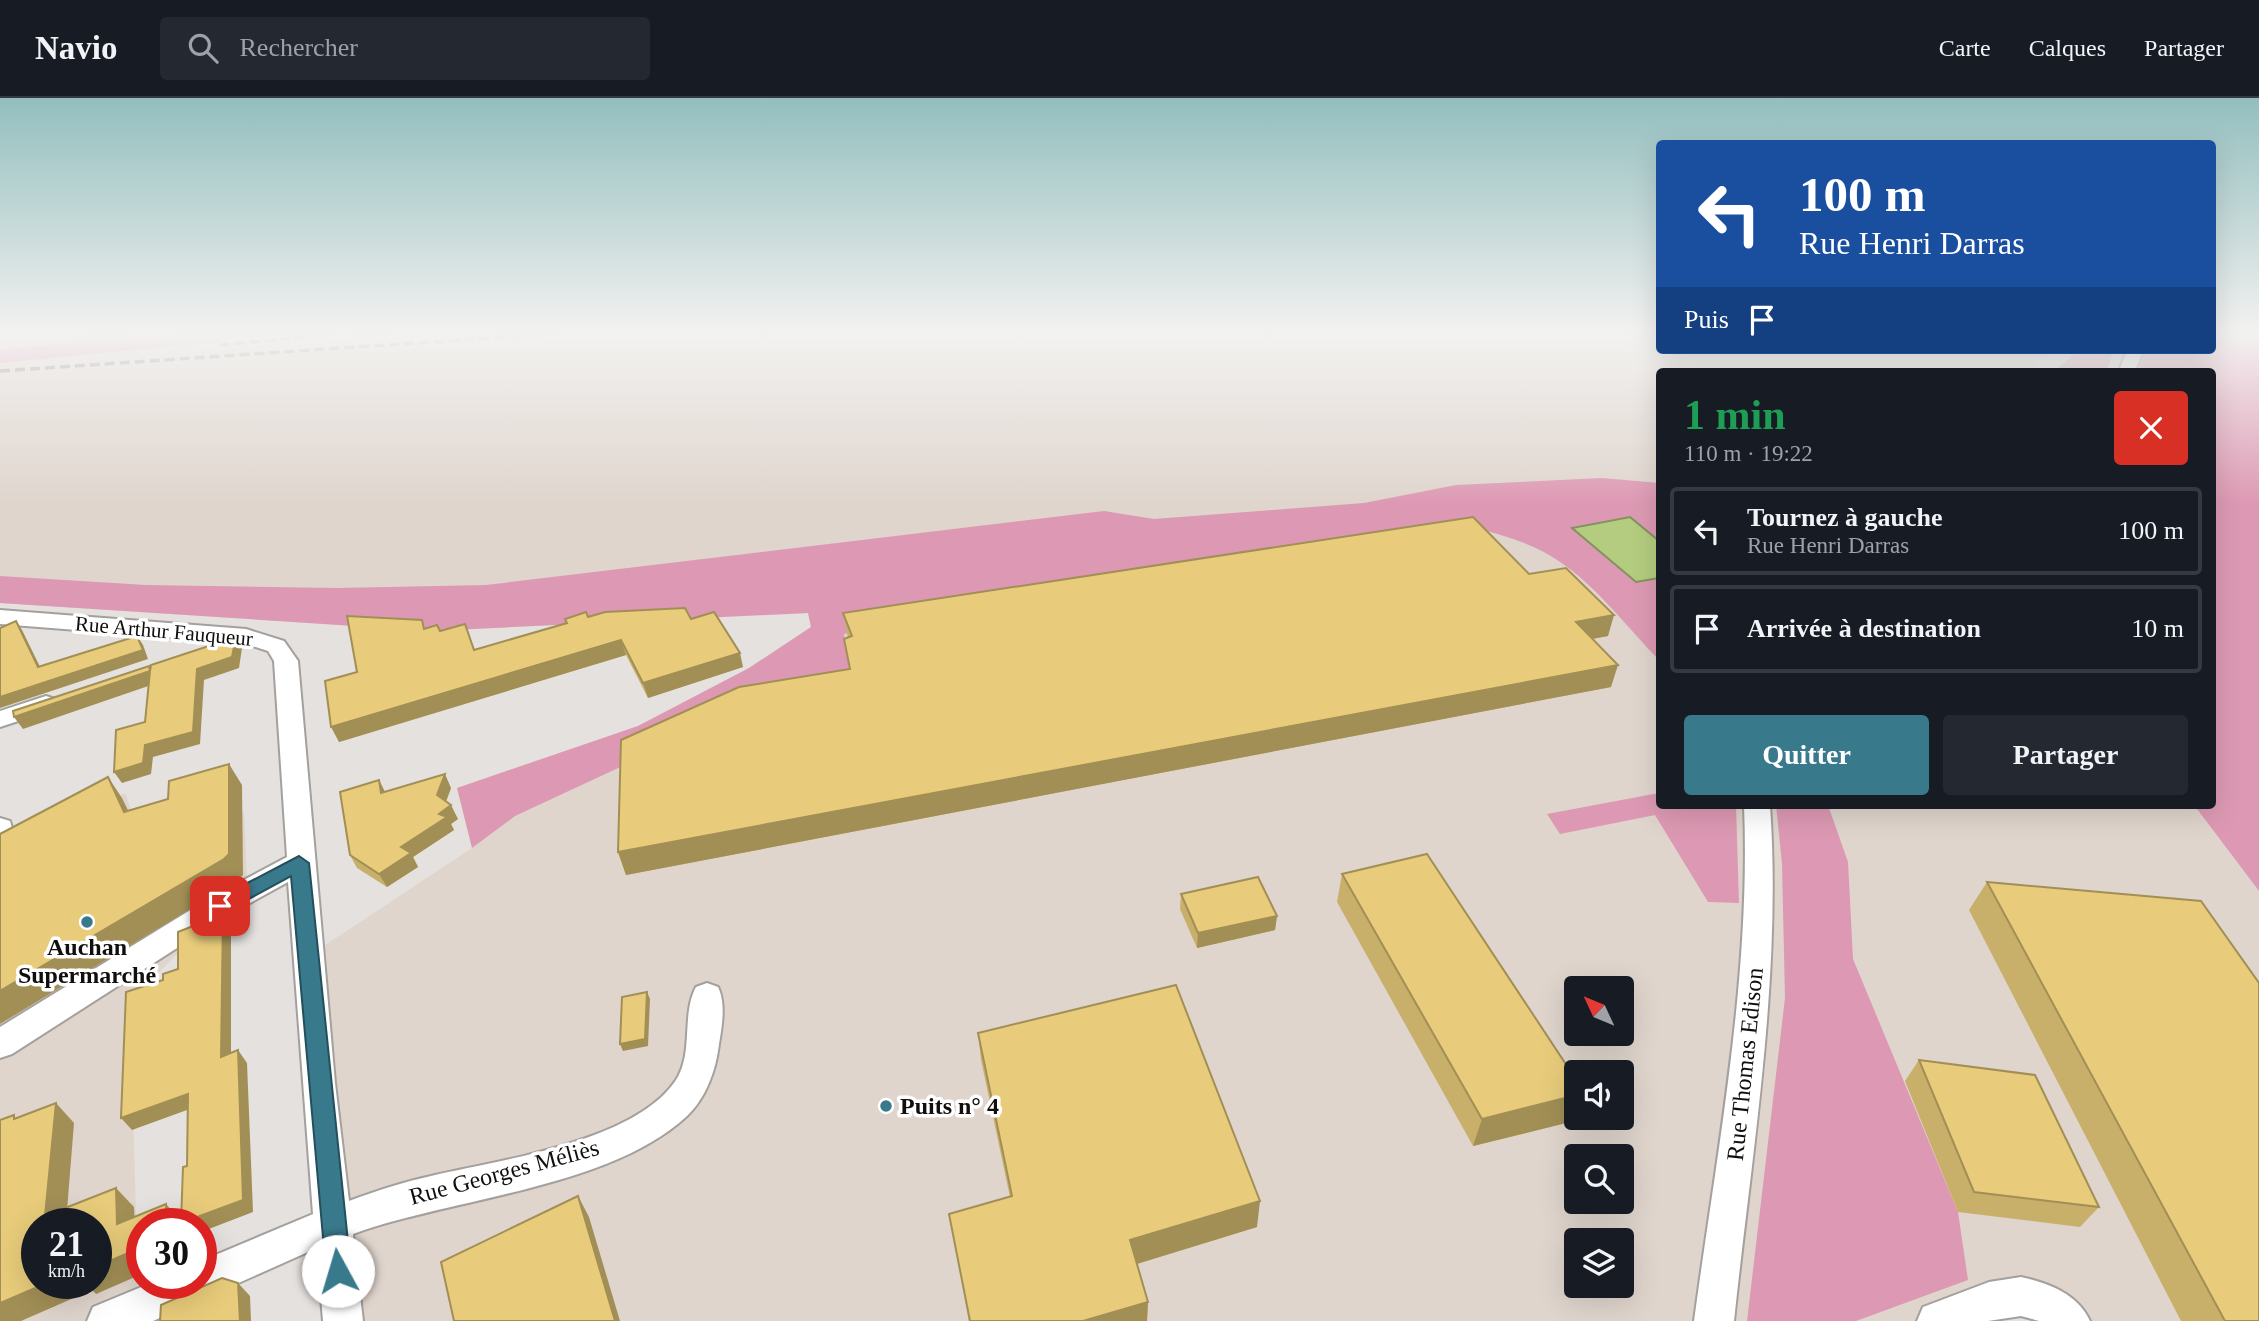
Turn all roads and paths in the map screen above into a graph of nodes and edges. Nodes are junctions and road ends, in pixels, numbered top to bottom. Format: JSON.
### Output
{"nodes":[{"id":1,"x":5,"y":619,"type":"edge"},
{"id":2,"x":246,"y":636,"type":"junction"},
{"id":3,"x":194,"y":654,"type":"edge"},
{"id":4,"x":65,"y":697,"type":"edge"},
{"id":5,"x":0,"y":719,"type":"edge"},
{"id":6,"x":1757,"y":809,"type":"edge"},
{"id":7,"x":299,"y":863,"type":"junction"},
{"id":8,"x":707,"y":996,"type":"dead end"},
{"id":9,"x":0,"y":1044,"type":"edge"},
{"id":10,"x":334,"y":1223,"type":"junction"},
{"id":11,"x":217,"y":1273,"type":"edge"},
{"id":12,"x":159,"y":1299,"type":"edge"},
{"id":13,"x":107,"y":1321,"type":"edge"},
{"id":14,"x":343,"y":1321,"type":"edge"},
{"id":15,"x":1714,"y":1321,"type":"edge"},
{"id":16,"x":1937,"y":1321,"type":"edge"},
{"id":17,"x":2070,"y":1321,"type":"edge"}],
"edges":[{"from":1,"to":2,"type":"street","name":"Rue Arthur Fauqueur"},
{"from":2,"to":3,"type":"street"},
{"from":2,"to":7,"type":"street","name":"Rue Arthur Fauqueur"},
{"from":4,"to":5,"type":"street"},
{"from":6,"to":15,"type":"street","name":"Rue Thomas Edison"},
{"from":7,"to":9,"type":"street"},
{"from":7,"to":10,"type":"street","name":"Rue Arthur Fauqueur"},
{"from":8,"to":10,"type":"street","name":"Rue Georges Méliès"},
{"from":10,"to":11,"type":"street","name":"Rue Georges Méliès"},
{"from":10,"to":14,"type":"street","name":"Rue Arthur Fauqueur"},
{"from":12,"to":13,"type":"street"},
{"from":16,"to":17,"type":"street"}]}
